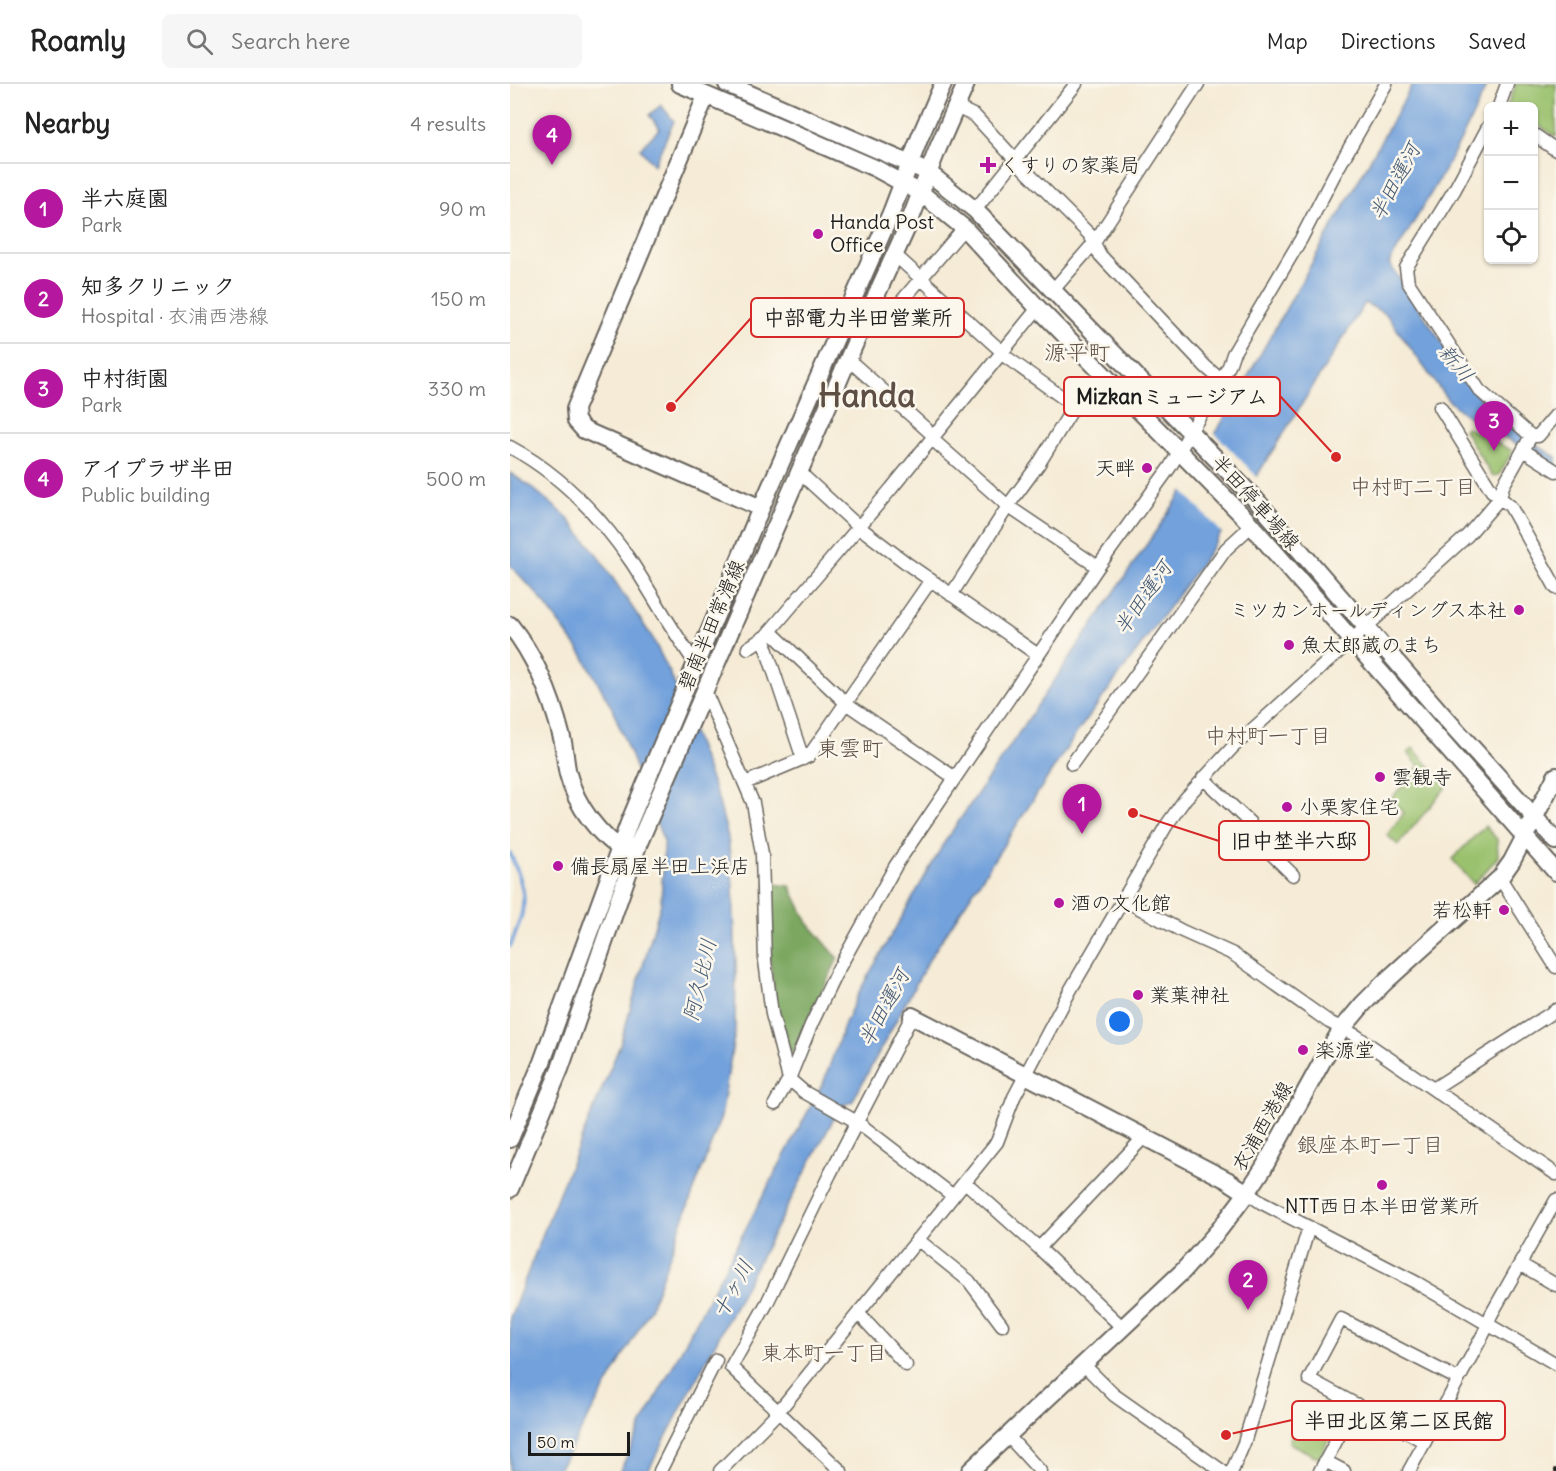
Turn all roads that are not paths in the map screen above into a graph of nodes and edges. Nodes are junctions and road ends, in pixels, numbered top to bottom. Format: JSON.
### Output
{"nodes":[{"id":1,"x":680,"y":84,"type":"edge"},
{"id":2,"x":727,"y":84,"type":"edge"},
{"id":3,"x":943,"y":84,"type":"edge"},
{"id":4,"x":966,"y":84,"type":"edge"},
{"id":5,"x":1076,"y":84,"type":"edge"},
{"id":6,"x":1198,"y":84,"type":"edge"},
{"id":7,"x":1386,"y":84,"type":"edge"},
{"id":8,"x":1507,"y":84,"type":"edge"},
{"id":9,"x":706,"y":96,"type":"junction"},
{"id":10,"x":1500,"y":102,"type":"edge"},
{"id":11,"x":956,"y":106,"type":"junction"},
{"id":12,"x":1484,"y":135,"type":"edge"},
{"id":13,"x":1538,"y":137,"type":"edge"},
{"id":14,"x":1556,"y":150,"type":"edge"},
{"id":15,"x":1016,"y":159,"type":"junction"},
{"id":16,"x":910,"y":164,"type":"junction"},
{"id":17,"x":929,"y":173,"type":"junction"},
{"id":18,"x":903,"y":183,"type":"junction"},
{"id":19,"x":921,"y":193,"type":"junction"},
{"id":20,"x":975,"y":210,"type":"junction"},
{"id":21,"x":964,"y":228,"type":"junction"},
{"id":22,"x":1094,"y":243,"type":"junction"},
{"id":23,"x":895,"y":255,"type":"junction"},
{"id":24,"x":922,"y":279,"type":"junction"},
{"id":25,"x":1053,"y":290,"type":"junction"},
{"id":26,"x":1038,"y":308,"type":"junction"},
{"id":27,"x":865,"y":320,"type":"junction"},
{"id":28,"x":1003,"y":353,"type":"junction"},
{"id":29,"x":849,"y":360,"type":"junction"},
{"id":30,"x":1221,"y":380,"type":"junction"},
{"id":31,"x":1083,"y":392,"type":"dead end"},
{"id":32,"x":1073,"y":405,"type":"junction"},
{"id":33,"x":1440,"y":407,"type":"dead end"},
{"id":34,"x":1556,"y":415,"type":"edge"},
{"id":35,"x":1189,"y":432,"type":"junction"},
{"id":36,"x":1531,"y":437,"type":"junction"},
{"id":37,"x":933,"y":438,"type":"junction"},
{"id":38,"x":510,"y":447,"type":"edge"},
{"id":39,"x":1179,"y":450,"type":"junction"},
{"id":40,"x":1523,"y":450,"type":"junction"},
{"id":41,"x":1556,"y":471,"type":"edge"},
{"id":42,"x":799,"y":472,"type":"junction"},
{"id":43,"x":1500,"y":498,"type":"junction"},
{"id":44,"x":1009,"y":507,"type":"junction"},
{"id":45,"x":761,"y":508,"type":"junction"},
{"id":46,"x":1248,"y":521,"type":"junction"},
{"id":47,"x":859,"y":526,"type":"junction"},
{"id":48,"x":1098,"y":567,"type":"junction"},
{"id":49,"x":931,"y":580,"type":"junction"},
{"id":50,"x":1556,"y":588,"type":"edge"},
{"id":51,"x":951,"y":595,"type":"junction"},
{"id":52,"x":510,"y":625,"type":"edge"},
{"id":53,"x":1366,"y":626,"type":"junction"},
{"id":54,"x":768,"y":634,"type":"junction"},
{"id":55,"x":1351,"y":639,"type":"junction"},
{"id":56,"x":748,"y":648,"type":"dead end"},
{"id":57,"x":1038,"y":655,"type":"junction"},
{"id":58,"x":696,"y":664,"type":"junction"},
{"id":59,"x":705,"y":691,"type":"junction"},
{"id":60,"x":846,"y":704,"type":"junction"},
{"id":61,"x":803,"y":759,"type":"junction"},
{"id":62,"x":1072,"y":764,"type":"dead end"},
{"id":63,"x":1556,"y":776,"type":"edge"},
{"id":64,"x":955,"y":778,"type":"junction"},
{"id":65,"x":1203,"y":778,"type":"junction"},
{"id":66,"x":745,"y":783,"type":"junction"},
{"id":67,"x":1534,"y":818,"type":"junction"},
{"id":68,"x":1524,"y":837,"type":"junction"},
{"id":69,"x":1556,"y":841,"type":"edge"},
{"id":70,"x":619,"y":849,"type":"junction"},
{"id":71,"x":636,"y":852,"type":"junction"},
{"id":72,"x":1556,"y":872,"type":"edge"},
{"id":73,"x":1293,"y":875,"type":"dead end"},
{"id":74,"x":1500,"y":878,"type":"junction"},
{"id":75,"x":1124,"y":900,"type":"junction"},
{"id":76,"x":1556,"y":967,"type":"edge"},
{"id":77,"x":1556,"y":1010,"type":"edge"},
{"id":78,"x":912,"y":1016,"type":"joint"},
{"id":79,"x":1342,"y":1029,"type":"junction"},
{"id":80,"x":1025,"y":1074,"type":"junction"},
{"id":81,"x":789,"y":1079,"type":"junction"},
{"id":82,"x":1433,"y":1089,"type":"junction"},
{"id":83,"x":775,"y":1104,"type":"dead end"},
{"id":84,"x":857,"y":1122,"type":"junction"},
{"id":85,"x":1145,"y":1136,"type":"junction"},
{"id":86,"x":510,"y":1139,"type":"edge"},
{"id":87,"x":1556,"y":1174,"type":"edge"},
{"id":88,"x":965,"y":1182,"type":"junction"},
{"id":89,"x":510,"y":1190,"type":"edge"},
{"id":90,"x":1247,"y":1193,"type":"junction"},
{"id":91,"x":952,"y":1195,"type":"junction"},
{"id":92,"x":1556,"y":1200,"type":"edge"},
{"id":93,"x":1309,"y":1227,"type":"junction"},
{"id":94,"x":917,"y":1239,"type":"junction"},
{"id":95,"x":1040,"y":1248,"type":"junction"},
{"id":96,"x":1520,"y":1264,"type":"junction"},
{"id":97,"x":1556,"y":1285,"type":"edge"},
{"id":98,"x":859,"y":1314,"type":"junction"},
{"id":99,"x":1488,"y":1323,"type":"junction"},
{"id":100,"x":1002,"y":1325,"type":"dead end"},
{"id":101,"x":1123,"y":1328,"type":"junction"},
{"id":102,"x":716,"y":1360,"type":"dead end"},
{"id":103,"x":1556,"y":1364,"type":"edge"},
{"id":104,"x":906,"y":1365,"type":"dead end"},
{"id":105,"x":1084,"y":1365,"type":"junction"},
{"id":106,"x":1458,"y":1379,"type":"junction"},
{"id":107,"x":1356,"y":1404,"type":"junction"},
{"id":108,"x":778,"y":1412,"type":"junction"},
{"id":109,"x":1008,"y":1436,"type":"junction"},
{"id":110,"x":1425,"y":1442,"type":"junction"},
{"id":111,"x":1323,"y":1466,"type":"edge"},
{"id":112,"x":660,"y":1471,"type":"edge"},
{"id":113,"x":720,"y":1471,"type":"edge"},
{"id":114,"x":841,"y":1471,"type":"edge"},
{"id":115,"x":970,"y":1471,"type":"edge"},
{"id":116,"x":1041,"y":1471,"type":"edge"},
{"id":117,"x":1222,"y":1471,"type":"edge"},
{"id":118,"x":1232,"y":1471,"type":"edge"},
{"id":119,"x":1344,"y":1471,"type":"edge"},
{"id":120,"x":1409,"y":1471,"type":"edge"}],
"edges":[{"from":1,"to":9,"type":"main road","name":"半田停車場線"},
{"from":2,"to":16,"type":"main road","name":"半田停車場線"},
{"from":3,"to":16,"type":"main road","name":"碧南半田常滑線"},
{"from":4,"to":11,"type":"main road","name":"碧南半田常滑線"},
{"from":5,"to":15,"type":"street"},
{"from":6,"to":22,"type":"street"},
{"from":7,"to":30,"type":"street"},
{"from":8,"to":10,"type":"street"},
{"from":9,"to":18,"type":"main road","name":"半田停車場線"},
{"from":9,"to":45,"type":"main road"},
{"from":11,"to":15,"type":"street"},
{"from":11,"to":17,"type":"main road","name":"碧南半田常滑線"},
{"from":12,"to":36,"type":"street"},
{"from":13,"to":14,"type":"street"},
{"from":15,"to":20,"type":"street"},
{"from":15,"to":22,"type":"street"},
{"from":16,"to":17,"type":"main road","name":"半田停車場線"},
{"from":16,"to":18,"type":"main road","name":"碧南半田常滑線"},
{"from":17,"to":19,"type":"main road","name":"碧南半田常滑線"},
{"from":17,"to":20,"type":"main road","name":"半田停車場線"},
{"from":18,"to":19,"type":"main road","name":"半田停車場線"},
{"from":18,"to":45,"type":"main road","name":"碧南半田常滑線"},
{"from":19,"to":21,"type":"main road","name":"半田停車場線"},
{"from":19,"to":23,"type":"main road","name":"碧南半田常滑線"},
{"from":20,"to":25,"type":"main road","name":"半田停車場線"},
{"from":21,"to":24,"type":"street"},
{"from":21,"to":26,"type":"main road","name":"半田停車場線"},
{"from":22,"to":25,"type":"street"},
{"from":22,"to":30,"type":"street"},
{"from":23,"to":24,"type":"street"},
{"from":23,"to":27,"type":"main road","name":"碧南半田常滑線"},
{"from":24,"to":27,"type":"street"},
{"from":24,"to":28,"type":"street"},
{"from":25,"to":35,"type":"main road","name":"半田停車場線"},
{"from":26,"to":28,"type":"street"},
{"from":26,"to":39,"type":"main road","name":"半田停車場線"},
{"from":27,"to":29,"type":"main road","name":"碧南半田常滑線"},
{"from":28,"to":32,"type":"street"},
{"from":28,"to":37,"type":"street"},
{"from":29,"to":37,"type":"street"},
{"from":29,"to":42,"type":"main road","name":"碧南半田常滑線"},
{"from":30,"to":35,"type":"street"},
{"from":31,"to":32,"type":"street"},
{"from":32,"to":44,"type":"street"},
{"from":33,"to":43,"type":"street"},
{"from":34,"to":36,"type":"street"},
{"from":35,"to":39,"type":"street"},
{"from":35,"to":53,"type":"main road","name":"半田停車場線"},
{"from":36,"to":40,"type":"street"},
{"from":37,"to":44,"type":"street"},
{"from":37,"to":47,"type":"street"},
{"from":38,"to":58,"type":"street"},
{"from":39,"to":46,"type":"main road","name":"半田停車場線"},
{"from":39,"to":48,"type":"street"},
{"from":40,"to":41,"type":"street"},
{"from":40,"to":43,"type":"street"},
{"from":42,"to":47,"type":"street"},
{"from":42,"to":59,"type":"main road","name":"碧南半田常滑線"},
{"from":43,"to":50,"type":"street"},
{"from":43,"to":53,"type":"street"},
{"from":44,"to":48,"type":"street"},
{"from":44,"to":51,"type":"street"},
{"from":45,"to":58,"type":"main road","name":"碧南半田常滑線"},
{"from":46,"to":55,"type":"main road","name":"半田停車場線"},
{"from":46,"to":62,"type":"street"},
{"from":47,"to":49,"type":"street"},
{"from":47,"to":54,"type":"street"},
{"from":48,"to":57,"type":"street"},
{"from":49,"to":51,"type":"street"},
{"from":49,"to":60,"type":"street"},
{"from":51,"to":57,"type":"street"},
{"from":52,"to":70,"type":"main road"},
{"from":53,"to":55,"type":"street"},
{"from":53,"to":67,"type":"main road","name":"半田停車場線"},
{"from":54,"to":56,"type":"street"},
{"from":54,"to":60,"type":"street"},
{"from":54,"to":61,"type":"street"},
{"from":55,"to":65,"type":"street"},
{"from":55,"to":68,"type":"main road","name":"半田停車場線"},
{"from":57,"to":64,"type":"street"},
{"from":58,"to":70,"type":"main road","name":"碧南半田常滑線"},
{"from":59,"to":66,"type":"street"},
{"from":59,"to":71,"type":"main road","name":"碧南半田常滑線"},
{"from":60,"to":61,"type":"street"},
{"from":60,"to":64,"type":"street"},
{"from":61,"to":66,"type":"street"},
{"from":63,"to":67,"type":"main road","name":"衣浦西港線"},
{"from":64,"to":81,"type":"street"},
{"from":65,"to":73,"type":"street"},
{"from":65,"to":75,"type":"street"},
{"from":66,"to":81,"type":"street"},
{"from":67,"to":68,"type":"main road","name":"衣浦西港線"},
{"from":67,"to":69,"type":"main road","name":"半田停車場線"},
{"from":68,"to":72,"type":"main road","name":"半田停車場線"},
{"from":68,"to":74,"type":"main road","name":"衣浦西港線"},
{"from":70,"to":71,"type":"main road"},
{"from":70,"to":86,"type":"main road","name":"碧南半田常滑線"},
{"from":71,"to":89,"type":"main road","name":"碧南半田常滑線"},
{"from":74,"to":76,"type":"street"},
{"from":74,"to":79,"type":"main road","name":"衣浦西港線"},
{"from":75,"to":79,"type":"street"},
{"from":75,"to":80,"type":"street"},
{"from":77,"to":82,"type":"street"},
{"from":78,"to":80,"type":"main road"},
{"from":78,"to":84,"type":"street"},
{"from":79,"to":82,"type":"street"},
{"from":79,"to":90,"type":"main road","name":"衣浦西港線"},
{"from":80,"to":85,"type":"main road"},
{"from":80,"to":88,"type":"street"},
{"from":81,"to":83,"type":"street"},
{"from":81,"to":84,"type":"street"},
{"from":82,"to":87,"type":"street"},
{"from":84,"to":91,"type":"street"},
{"from":84,"to":108,"type":"street"},
{"from":85,"to":90,"type":"main road"},
{"from":85,"to":95,"type":"street"},
{"from":88,"to":91,"type":"street"},
{"from":88,"to":95,"type":"street"},
{"from":90,"to":93,"type":"street"},
{"from":90,"to":101,"type":"main road","name":"衣浦西港線"},
{"from":91,"to":94,"type":"street"},
{"from":92,"to":96,"type":"street"},
{"from":93,"to":99,"type":"street"},
{"from":93,"to":118,"type":"street"},
{"from":94,"to":98,"type":"street"},
{"from":94,"to":100,"type":"street"},
{"from":95,"to":101,"type":"street"},
{"from":96,"to":97,"type":"street"},
{"from":96,"to":99,"type":"street"},
{"from":98,"to":104,"type":"street"},
{"from":98,"to":108,"type":"street"},
{"from":99,"to":103,"type":"street"},
{"from":99,"to":106,"type":"street"},
{"from":101,"to":105,"type":"main road","name":"衣浦西港線"},
{"from":102,"to":112,"type":"street"},
{"from":105,"to":109,"type":"main road","name":"衣浦西港線"},
{"from":105,"to":117,"type":"street"},
{"from":106,"to":107,"type":"street"},
{"from":106,"to":110,"type":"street"},
{"from":107,"to":110,"type":"street"},
{"from":107,"to":111,"type":"street"},
{"from":108,"to":113,"type":"street"},
{"from":108,"to":114,"type":"street"},
{"from":109,"to":115,"type":"main road","name":"衣浦西港線"},
{"from":109,"to":116,"type":"street"},
{"from":110,"to":120,"type":"street"},
{"from":111,"to":119,"type":"street"}]}
